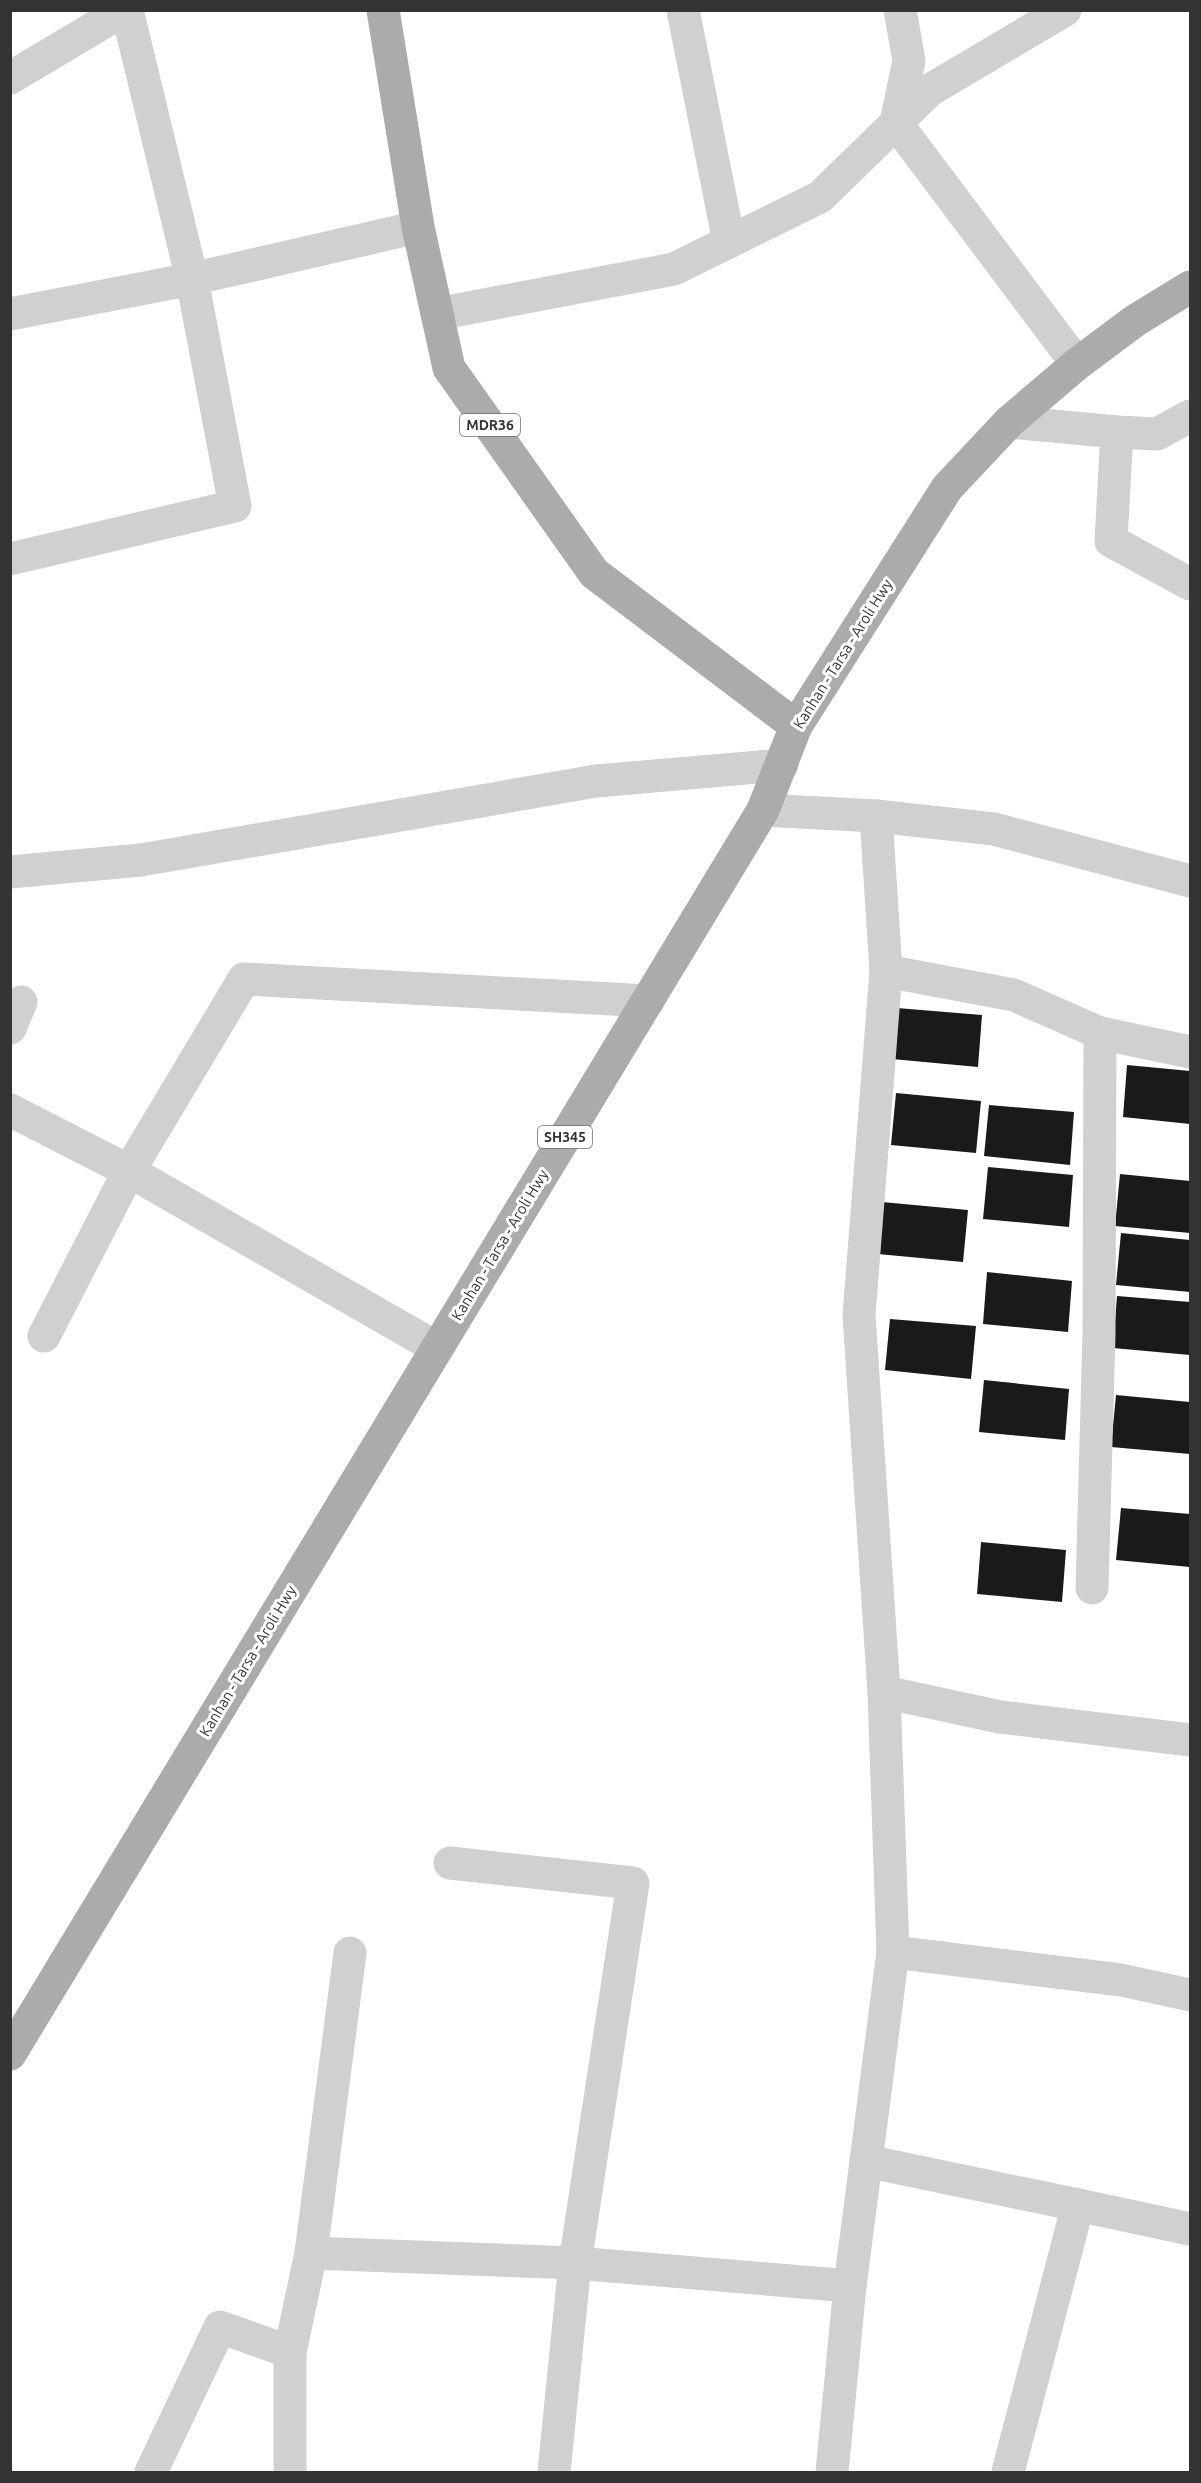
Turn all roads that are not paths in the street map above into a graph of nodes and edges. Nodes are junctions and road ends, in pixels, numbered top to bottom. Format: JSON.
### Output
{"nodes":[{"id":1,"x":126,"y":10,"type":"edge"},
{"id":2,"x":383,"y":10,"type":"edge"},
{"id":3,"x":683,"y":10,"type":"edge"},
{"id":4,"x":900,"y":10,"type":"edge"},
{"id":5,"x":1065,"y":10,"type":"edge"},
{"id":6,"x":10,"y":78,"type":"edge"},
{"id":7,"x":897,"y":123,"type":"junction"},
{"id":8,"x":418,"y":227,"type":"junction"},
{"id":9,"x":729,"y":242,"type":"junction"},
{"id":10,"x":192,"y":279,"type":"junction"},
{"id":11,"x":1191,"y":286,"type":"edge"},
{"id":12,"x":10,"y":314,"type":"edge"},
{"id":13,"x":437,"y":314,"type":"junction"},
{"id":14,"x":1077,"y":364,"type":"junction"},
{"id":15,"x":1191,"y":416,"type":"edge"},
{"id":16,"x":1009,"y":422,"type":"junction"},
{"id":17,"x":1117,"y":432,"type":"junction"},
{"id":18,"x":1157,"y":434,"type":"junction"},
{"id":19,"x":1191,"y":447,"type":"edge"},
{"id":20,"x":12,"y":553,"type":"edge"},
{"id":21,"x":1191,"y":584,"type":"edge"},
{"id":22,"x":796,"y":726,"type":"junction"},
{"id":23,"x":782,"y":765,"type":"junction"},
{"id":24,"x":763,"y":810,"type":"junction"},
{"id":25,"x":876,"y":816,"type":"junction"},
{"id":26,"x":10,"y":872,"type":"edge"},
{"id":27,"x":1191,"y":881,"type":"edge"},
{"id":28,"x":886,"y":971,"type":"junction"},
{"id":29,"x":648,"y":1001,"type":"junction"},
{"id":30,"x":1100,"y":1033,"type":"junction"},
{"id":31,"x":1191,"y":1052,"type":"edge"},
{"id":32,"x":10,"y":1110,"type":"edge"},
{"id":33,"x":129,"y":1171,"type":"junction"},
{"id":34,"x":44,"y":1336,"type":"dead end"},
{"id":35,"x":438,"y":1348,"type":"junction"},
{"id":36,"x":1092,"y":1588,"type":"dead end"},
{"id":37,"x":884,"y":1692,"type":"junction"},
{"id":38,"x":1191,"y":1740,"type":"edge"},
{"id":39,"x":450,"y":1863,"type":"dead end"},
{"id":40,"x":893,"y":1952,"type":"junction"},
{"id":41,"x":350,"y":1953,"type":"dead end"},
{"id":42,"x":1191,"y":1995,"type":"edge"},
{"id":43,"x":10,"y":2054,"type":"edge"},
{"id":44,"x":866,"y":2161,"type":"junction"},
{"id":45,"x":1078,"y":2205,"type":"junction"},
{"id":46,"x":1191,"y":2229,"type":"edge"},
{"id":47,"x":311,"y":2253,"type":"junction"},
{"id":48,"x":575,"y":2263,"type":"junction"},
{"id":49,"x":850,"y":2286,"type":"junction"},
{"id":50,"x":290,"y":2352,"type":"junction"},
{"id":51,"x":151,"y":2472,"type":"edge"},
{"id":52,"x":290,"y":2472,"type":"edge"},
{"id":53,"x":554,"y":2472,"type":"edge"},
{"id":54,"x":832,"y":2472,"type":"edge"},
{"id":55,"x":1008,"y":2472,"type":"edge"}],
"edges":[{"from":1,"to":6,"type":"street"},
{"from":1,"to":10,"type":"street"},
{"from":2,"to":8,"type":"main road","number":"MDR36"},
{"from":3,"to":9,"type":"street"},
{"from":4,"to":7,"type":"street"},
{"from":5,"to":7,"type":"street"},
{"from":7,"to":9,"type":"street"},
{"from":7,"to":14,"type":"street"},
{"from":8,"to":10,"type":"street"},
{"from":8,"to":13,"type":"main road","number":"MDR36"},
{"from":9,"to":13,"type":"street"},
{"from":10,"to":12,"type":"street"},
{"from":10,"to":20,"type":"street"},
{"from":11,"to":14,"type":"main road","name":"Kanhan - Tarsa - Aroli Hwy","number":"SH345"},
{"from":13,"to":22,"type":"main road","number":"MDR36"},
{"from":14,"to":16,"type":"main road","name":"Kanhan - Tarsa - Aroli Hwy","number":"SH345"},
{"from":15,"to":18,"type":"street"},
{"from":16,"to":17,"type":"street"},
{"from":16,"to":22,"type":"main road","name":"Kanhan - Tarsa - Aroli Hwy","number":"SH345"},
{"from":17,"to":18,"type":"street"},
{"from":17,"to":21,"type":"street"},
{"from":18,"to":19,"type":"street"},
{"from":22,"to":23,"type":"main road","name":"Kanhan - Tarsa - Aroli Hwy","number":"SH345"},
{"from":23,"to":24,"type":"main road","name":"Kanhan - Tarsa - Aroli Hwy","number":"SH345"},
{"from":23,"to":26,"type":"street"},
{"from":24,"to":25,"type":"street"},
{"from":24,"to":29,"type":"main road","name":"Kanhan - Tarsa - Aroli Hwy","number":"SH345"},
{"from":25,"to":27,"type":"street"},
{"from":25,"to":28,"type":"street"},
{"from":28,"to":30,"type":"street"},
{"from":28,"to":37,"type":"street"},
{"from":29,"to":33,"type":"street"},
{"from":29,"to":35,"type":"main road","name":"Kanhan - Tarsa - Aroli Hwy","number":"SH345"},
{"from":30,"to":31,"type":"street"},
{"from":30,"to":36,"type":"street"},
{"from":32,"to":33,"type":"street"},
{"from":33,"to":34,"type":"street"},
{"from":33,"to":35,"type":"street"},
{"from":35,"to":43,"type":"main road","name":"Kanhan - Tarsa - Aroli Hwy","number":"SH345"},
{"from":37,"to":38,"type":"street"},
{"from":37,"to":40,"type":"street"},
{"from":39,"to":48,"type":"street"},
{"from":40,"to":42,"type":"street"},
{"from":40,"to":44,"type":"street"},
{"from":41,"to":47,"type":"street"},
{"from":44,"to":45,"type":"street"},
{"from":44,"to":49,"type":"street"},
{"from":45,"to":46,"type":"street"},
{"from":45,"to":55,"type":"street"},
{"from":47,"to":48,"type":"street"},
{"from":47,"to":50,"type":"street"},
{"from":48,"to":49,"type":"street"},
{"from":48,"to":53,"type":"street"},
{"from":49,"to":54,"type":"street"},
{"from":50,"to":51,"type":"street"},
{"from":50,"to":52,"type":"street"}]}
